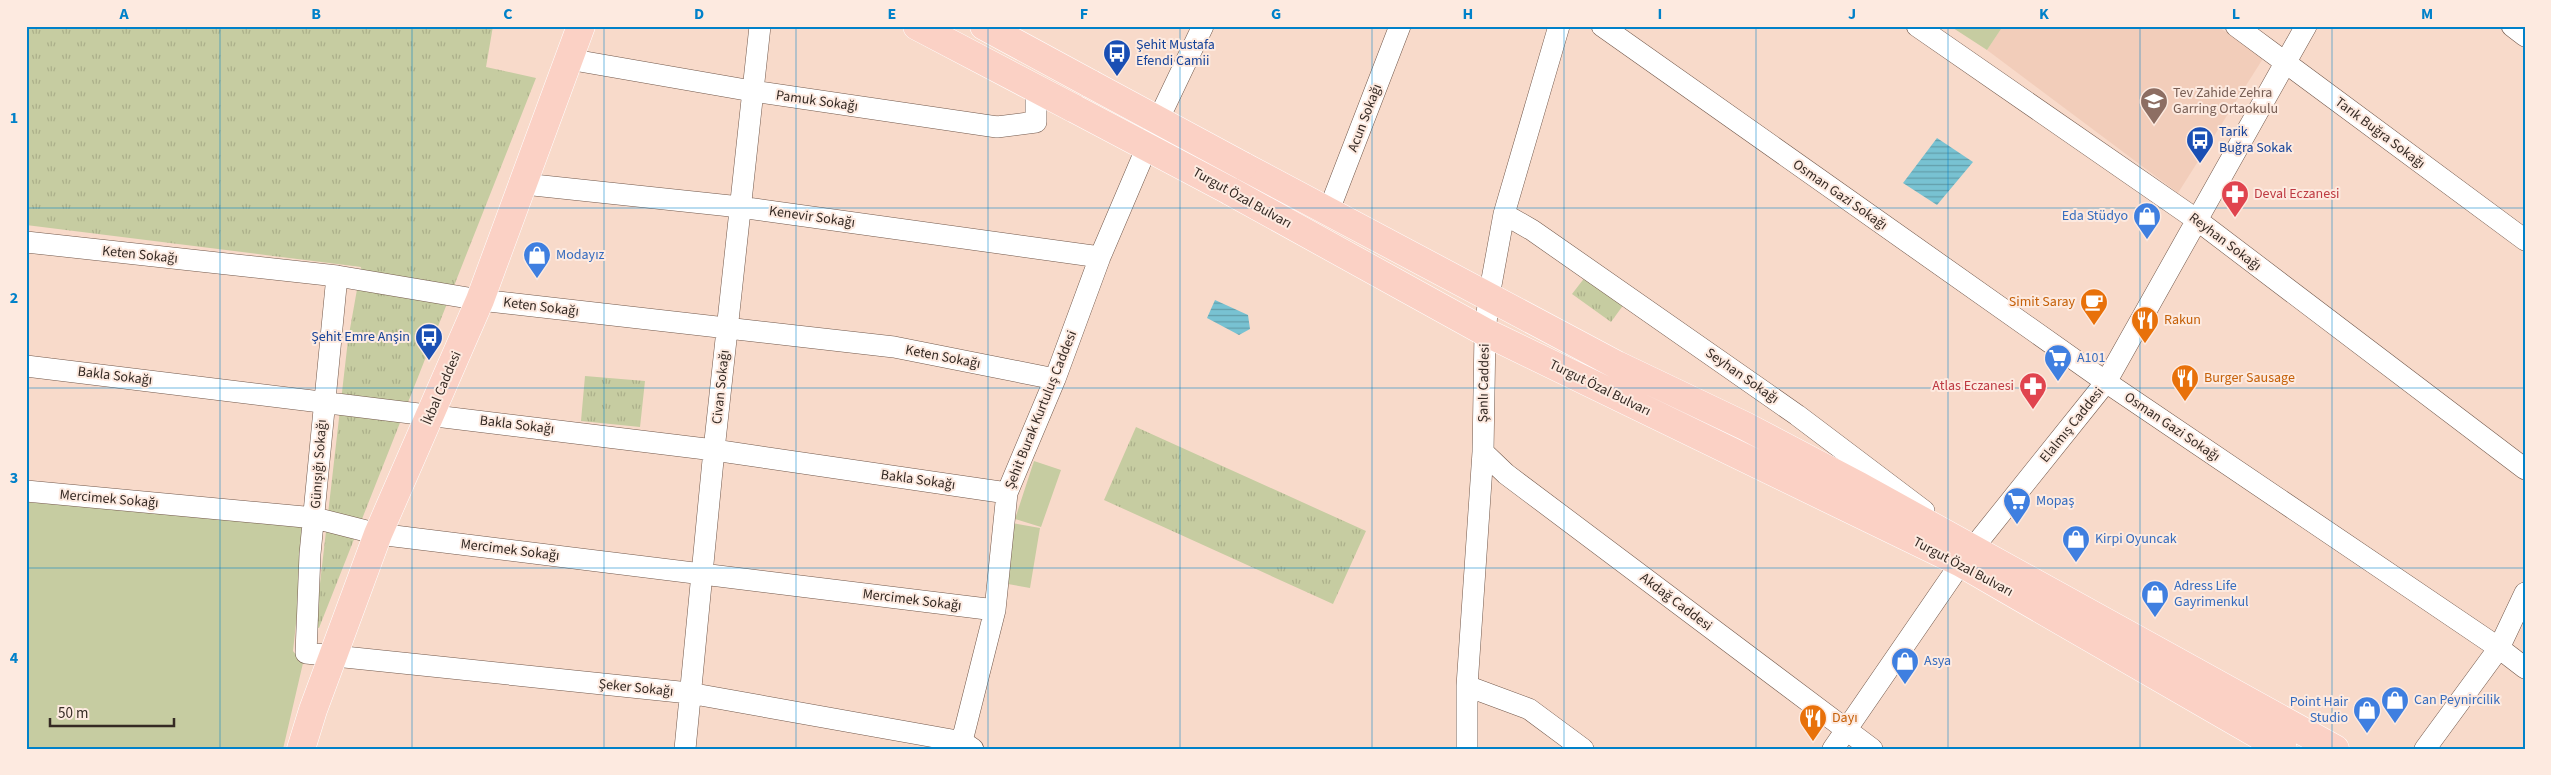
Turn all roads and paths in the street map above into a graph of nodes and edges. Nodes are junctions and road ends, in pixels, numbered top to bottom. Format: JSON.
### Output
{"nodes":[{"id":1,"x":581,"y":26,"type":"edge"},
{"id":2,"x":760,"y":26,"type":"edge"},
{"id":3,"x":917,"y":26,"type":"edge"},
{"id":4,"x":984,"y":26,"type":"edge"},
{"id":5,"x":1203,"y":26,"type":"edge"},
{"id":6,"x":1400,"y":26,"type":"edge"},
{"id":7,"x":1559,"y":26,"type":"edge"},
{"id":8,"x":1602,"y":26,"type":"edge"},
{"id":9,"x":1917,"y":26,"type":"edge"},
{"id":10,"x":2236,"y":26,"type":"edge"},
{"id":11,"x":2306,"y":26,"type":"edge"},
{"id":12,"x":2512,"y":26,"type":"edge"},
{"id":13,"x":2525,"y":36,"type":"edge"},
{"id":14,"x":568,"y":59,"type":"junction"},
{"id":15,"x":2286,"y":63,"type":"junction"},
{"id":16,"x":1036,"y":90,"type":"junction"},
{"id":17,"x":752,"y":91,"type":"junction"},
{"id":18,"x":524,"y":184,"type":"junction"},
{"id":19,"x":740,"y":207,"type":"junction"},
{"id":20,"x":1329,"y":210,"type":"junction"},
{"id":21,"x":1504,"y":214,"type":"junction"},
{"id":22,"x":2197,"y":220,"type":"junction"},
{"id":23,"x":2525,"y":240,"type":"edge"},
{"id":24,"x":26,"y":242,"type":"edge"},
{"id":25,"x":1100,"y":257,"type":"junction"},
{"id":26,"x":337,"y":276,"type":"junction"},
{"id":27,"x":1489,"y":296,"type":"junction"},
{"id":28,"x":480,"y":300,"type":"junction"},
{"id":29,"x":727,"y":328,"type":"junction"},
{"id":30,"x":1485,"y":332,"type":"junction"},
{"id":31,"x":26,"y":366,"type":"edge"},
{"id":32,"x":1055,"y":379,"type":"junction"},
{"id":33,"x":2106,"y":382,"type":"junction"},
{"id":34,"x":324,"y":400,"type":"junction"},
{"id":35,"x":431,"y":415,"type":"junction"},
{"id":36,"x":714,"y":450,"type":"junction"},
{"id":37,"x":1484,"y":452,"type":"junction"},
{"id":38,"x":2525,"y":469,"type":"edge"},
{"id":39,"x":26,"y":492,"type":"edge"},
{"id":40,"x":1007,"y":493,"type":"junction"},
{"id":41,"x":315,"y":518,"type":"junction"},
{"id":42,"x":378,"y":534,"type":"junction"},
{"id":43,"x":1968,"y":556,"type":"junction"},
{"id":44,"x":702,"y":574,"type":"junction"},
{"id":45,"x":2525,"y":593,"type":"edge"},
{"id":46,"x":995,"y":610,"type":"junction"},
{"id":47,"x":2499,"y":648,"type":"junction"},
{"id":48,"x":306,"y":653,"type":"joint"},
{"id":49,"x":333,"y":657,"type":"junction"},
{"id":50,"x":2525,"y":668,"type":"edge"},
{"id":51,"x":1467,"y":686,"type":"junction"},
{"id":52,"x":689,"y":693,"type":"junction"},
{"id":53,"x":1846,"y":730,"type":"junction"},
{"id":54,"x":965,"y":746,"type":"edge"},
{"id":55,"x":301,"y":749,"type":"edge"},
{"id":56,"x":684,"y":749,"type":"edge"},
{"id":57,"x":1467,"y":749,"type":"edge"},
{"id":58,"x":1583,"y":749,"type":"edge"},
{"id":59,"x":1833,"y":749,"type":"edge"},
{"id":60,"x":1872,"y":749,"type":"edge"},
{"id":61,"x":2283,"y":749,"type":"edge"},
{"id":62,"x":2335,"y":749,"type":"edge"},
{"id":63,"x":2426,"y":749,"type":"edge"}],
"edges":[{"from":1,"to":14,"type":"main road","name":"İkbal Caddesi"},
{"from":2,"to":17,"type":"street","name":"Civan Sokağı"},
{"from":3,"to":16,"type":"main road","name":"Turgut Özal Bulvarı"},
{"from":4,"to":20,"type":"main road","name":"Turgut Özal Bulvarı","bridge":true},
{"from":5,"to":25,"type":"street","name":"Şehit Burak Kurtuluş Caddesi"},
{"from":6,"to":20,"type":"street","name":"Acun Sokağı"},
{"from":7,"to":21,"type":"street","name":"Şanlı Caddesi"},
{"from":8,"to":33,"type":"street","name":"Osman Gazi Sokağı"},
{"from":9,"to":22,"type":"street","name":"Reyhan Sokağı"},
{"from":10,"to":15,"type":"street","name":"Tarık Buğra Sokağı"},
{"from":11,"to":15,"type":"street","name":"Elalmış Caddesi"},
{"from":12,"to":13,"type":"street"},
{"from":14,"to":17,"type":"street","name":"Pamuk Sokağı"},
{"from":14,"to":18,"type":"main road","name":"İkbal Caddesi"},
{"from":15,"to":22,"type":"street","name":"Elalmış Caddesi"},
{"from":15,"to":23,"type":"street","name":"Tarık Buğra Sokağı"},
{"from":16,"to":17,"type":"street","name":"Pamuk Sokağı"},
{"from":16,"to":30,"type":"main road","name":"Turgut Özal Bulvarı","bridge":true},
{"from":17,"to":19,"type":"street","name":"Civan Sokağı"},
{"from":18,"to":19,"type":"street","name":"Kenevir Sokağı"},
{"from":18,"to":28,"type":"main road","name":"İkbal Caddesi"},
{"from":19,"to":25,"type":"street","name":"Kenevir Sokağı"},
{"from":19,"to":29,"type":"street","name":"Civan Sokağı"},
{"from":20,"to":27,"type":"main road","name":"Turgut Özal Bulvarı"},
{"from":21,"to":27,"type":"street","name":"Şanlı Caddesi"},
{"from":21,"to":43,"type":"street","name":"Seyhan Sokağı"},
{"from":22,"to":33,"type":"street","name":"Elalmış Caddesi"},
{"from":22,"to":38,"type":"street","name":"Reyhan Sokağı"},
{"from":24,"to":26,"type":"street","name":"Keten Sokağı"},
{"from":25,"to":32,"type":"street","name":"Şehit Burak Kurtuluş Caddesi"},
{"from":26,"to":28,"type":"street","name":"Keten Sokağı"},
{"from":26,"to":34,"type":"street","name":"Günışığı Sokağı"},
{"from":27,"to":30,"type":"street","name":"Şanlı Caddesi"},
{"from":27,"to":43,"type":"main road","name":"Turgut Özal Bulvarı"},
{"from":28,"to":29,"type":"street","name":"Keten Sokağı"},
{"from":28,"to":35,"type":"main road","name":"İkbal Caddesi"},
{"from":29,"to":32,"type":"street","name":"Keten Sokağı"},
{"from":29,"to":36,"type":"street","name":"Civan Sokağı"},
{"from":30,"to":37,"type":"street","name":"Şanlı Caddesi"},
{"from":30,"to":43,"type":"main road","name":"Turgut Özal Bulvarı"},
{"from":31,"to":34,"type":"street","name":"Bakla Sokağı"},
{"from":32,"to":40,"type":"street","name":"Şehit Burak Kurtuluş Caddesi"},
{"from":33,"to":43,"type":"street","name":"Elalmış Caddesi"},
{"from":33,"to":47,"type":"street","name":"Osman Gazi Sokağı"},
{"from":34,"to":35,"type":"street","name":"Bakla Sokağı"},
{"from":34,"to":41,"type":"street","name":"Günışığı Sokağı"},
{"from":35,"to":36,"type":"street","name":"Bakla Sokağı"},
{"from":35,"to":42,"type":"main road","name":"İkbal Caddesi"},
{"from":36,"to":40,"type":"street","name":"Bakla Sokağı"},
{"from":36,"to":44,"type":"street","name":"Civan Sokağı"},
{"from":37,"to":51,"type":"street","name":"Şanlı Caddesi"},
{"from":37,"to":53,"type":"street","name":"Akdağ Caddesi"},
{"from":39,"to":41,"type":"street","name":"Mercimek Sokağı"},
{"from":40,"to":46,"type":"street","name":"Şehit Burak Kurtuluş Caddesi"},
{"from":41,"to":42,"type":"street","name":"Mercimek Sokağı"},
{"from":41,"to":48,"type":"street","name":"Günışığı Sokağı"},
{"from":42,"to":44,"type":"street","name":"Mercimek Sokağı"},
{"from":42,"to":49,"type":"main road","name":"İkbal Caddesi"},
{"from":43,"to":53,"type":"street","name":"Elalmış Caddesi"},
{"from":43,"to":61,"type":"main road","name":"Turgut Özal Bulvarı"},
{"from":43,"to":62,"type":"main road","name":"Turgut Özal Bulvarı"},
{"from":44,"to":46,"type":"street","name":"Mercimek Sokağı"},
{"from":44,"to":52,"type":"street","name":"Civan Sokağı"},
{"from":45,"to":47,"type":"street"},
{"from":46,"to":54,"type":"street","name":"Şehit Burak Kurtuluş Caddesi"},
{"from":47,"to":50,"type":"street","name":"Osman Gazi Sokağı"},
{"from":47,"to":63,"type":"street"},
{"from":48,"to":49,"type":"street","name":"Şeker Sokağı"},
{"from":49,"to":52,"type":"street","name":"Şeker Sokağı"},
{"from":49,"to":55,"type":"main road","name":"İkbal Caddesi"},
{"from":51,"to":57,"type":"street","name":"Şanlı Caddesi"},
{"from":51,"to":58,"type":"street"},
{"from":52,"to":54,"type":"street","name":"Şeker Sokağı"},
{"from":52,"to":56,"type":"street","name":"Civan Sokağı"},
{"from":53,"to":59,"type":"street","name":"Elalmış Caddesi"},
{"from":53,"to":60,"type":"street","name":"Akdağ Caddesi"}]}
